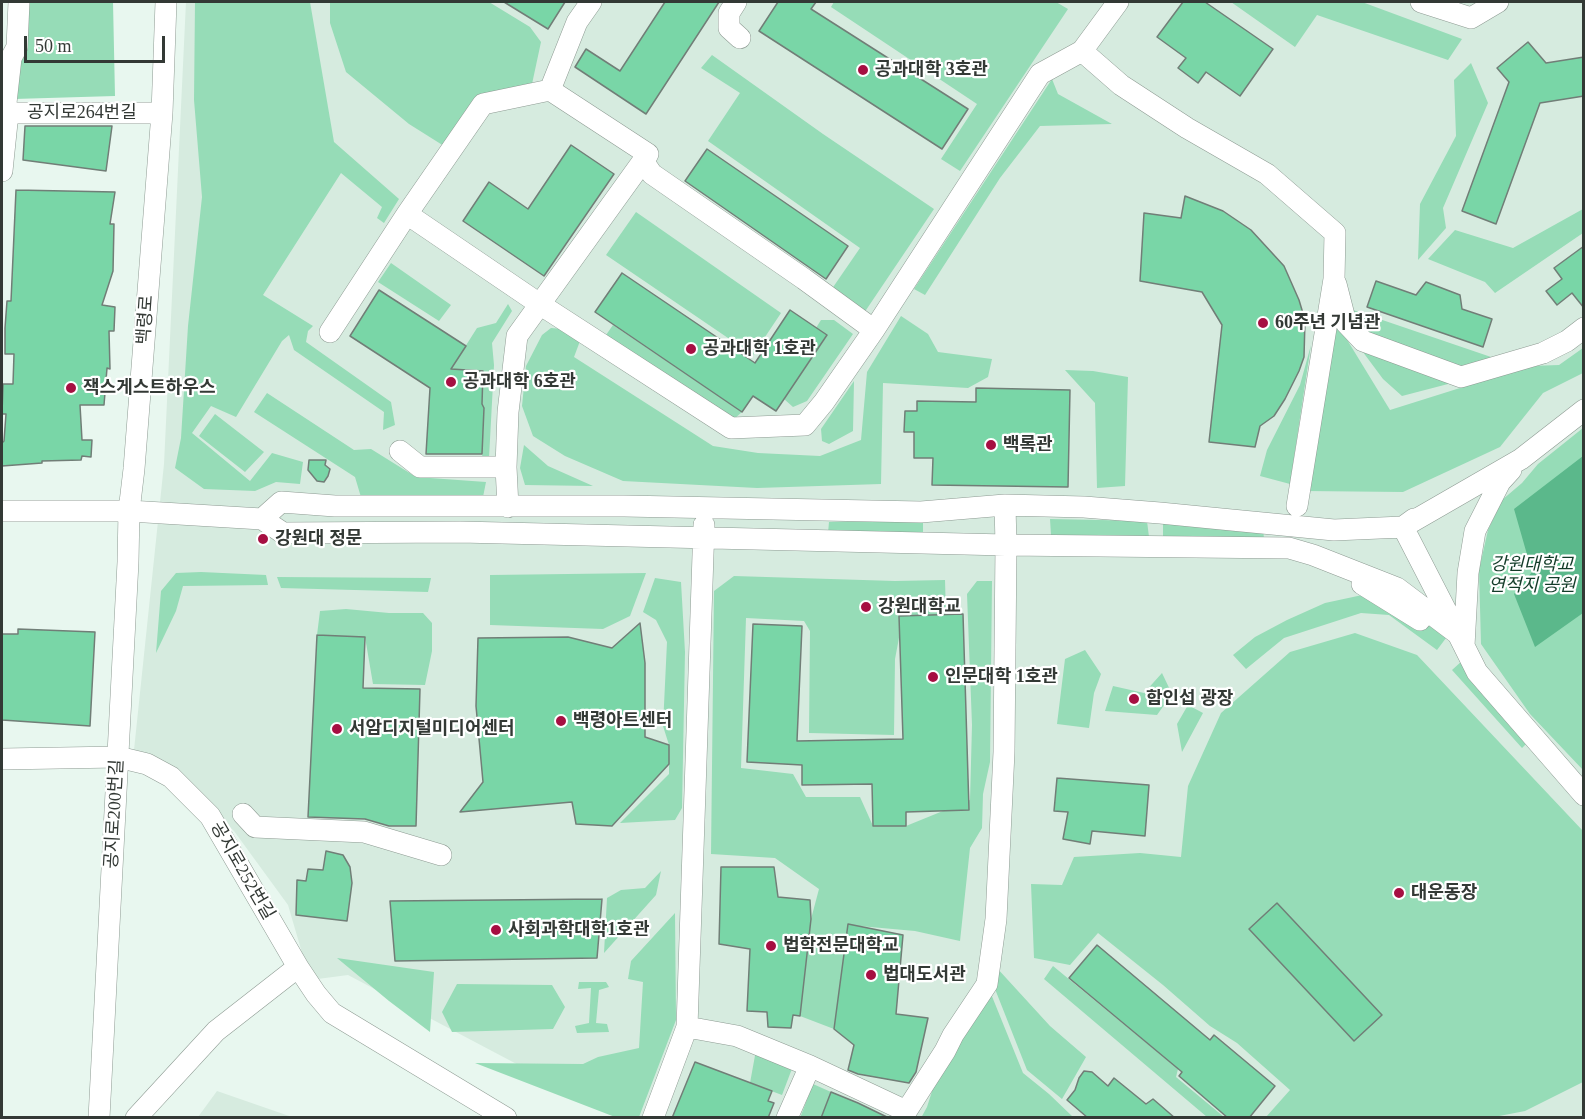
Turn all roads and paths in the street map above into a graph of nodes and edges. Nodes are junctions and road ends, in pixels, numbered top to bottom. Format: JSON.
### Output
{"nodes":[{"id":1,"x":20,"y":2,"type":"edge"},
{"id":2,"x":166,"y":2,"type":"edge"},
{"id":3,"x":591,"y":2,"type":"edge"},
{"id":4,"x":736,"y":2,"type":"edge"},
{"id":5,"x":1118,"y":2,"type":"edge"},
{"id":6,"x":1421,"y":2,"type":"edge"},
{"id":7,"x":1498,"y":2,"type":"edge"},
{"id":8,"x":741,"y":38,"type":"dead end"},
{"id":9,"x":1082,"y":51,"type":"junction"},
{"id":10,"x":550,"y":90,"type":"junction"},
{"id":11,"x":5,"y":113,"type":"edge"},
{"id":12,"x":162,"y":113,"type":"junction"},
{"id":13,"x":644,"y":161,"type":"junction"},
{"id":14,"x":2,"y":171,"type":"edge"},
{"id":15,"x":407,"y":214,"type":"junction"},
{"id":16,"x":1334,"y":279,"type":"junction"},
{"id":17,"x":541,"y":305,"type":"junction"},
{"id":18,"x":874,"y":330,"type":"junction"},
{"id":19,"x":330,"y":332,"type":"dead end"},
{"id":20,"x":1575,"y":334,"type":"edge"},
{"id":21,"x":1584,"y":399,"type":"edge"},
{"id":22,"x":1584,"y":410,"type":"edge"},
{"id":23,"x":400,"y":451,"type":"dead end"},
{"id":24,"x":1521,"y":459,"type":"junction"},
{"id":25,"x":506,"y":467,"type":"junction"},
{"id":26,"x":1005,"y":505,"type":"junction"},
{"id":27,"x":1297,"y":506,"type":"dead end"},
{"id":28,"x":508,"y":507,"type":"junction"},
{"id":29,"x":704,"y":509,"type":"junction"},
{"id":30,"x":2,"y":510,"type":"edge"},
{"id":31,"x":129,"y":511,"type":"junction"},
{"id":32,"x":262,"y":519,"type":"junction"},
{"id":33,"x":1403,"y":527,"type":"junction"},
{"id":34,"x":1334,"y":530,"type":"junction"},
{"id":35,"x":704,"y":539,"type":"junction"},
{"id":36,"x":1006,"y":545,"type":"junction"},
{"id":37,"x":1289,"y":548,"type":"junction"},
{"id":38,"x":1313,"y":555,"type":"junction"},
{"id":39,"x":1461,"y":640,"type":"junction"},
{"id":40,"x":118,"y":757,"type":"junction"},
{"id":41,"x":2,"y":759,"type":"edge"},
{"id":42,"x":1584,"y":795,"type":"edge"},
{"id":43,"x":243,"y":814,"type":"dead end"},
{"id":44,"x":441,"y":855,"type":"dead end"},
{"id":45,"x":298,"y":967,"type":"junction"},
{"id":46,"x":687,"y":1027,"type":"junction"},
{"id":47,"x":810,"y":1066,"type":"junction"},
{"id":48,"x":904,"y":1114,"type":"edge"},
{"id":49,"x":99,"y":1118,"type":"edge"},
{"id":50,"x":136,"y":1118,"type":"edge"},
{"id":51,"x":506,"y":1118,"type":"edge"},
{"id":52,"x":653,"y":1118,"type":"edge"},
{"id":53,"x":787,"y":1118,"type":"edge"}],
"edges":[{"from":1,"to":11,"type":"street"},
{"from":2,"to":12,"type":"street","name":"백령로"},
{"from":3,"to":10,"type":"street"},
{"from":4,"to":8,"type":"street"},
{"from":5,"to":9,"type":"street"},
{"from":6,"to":7,"type":"street"},
{"from":9,"to":16,"type":"street"},
{"from":9,"to":18,"type":"street"},
{"from":10,"to":13,"type":"street"},
{"from":10,"to":15,"type":"street"},
{"from":11,"to":12,"type":"street","name":"공지로264번길"},
{"from":11,"to":14,"type":"street"},
{"from":12,"to":31,"type":"street","name":"백령로"},
{"from":13,"to":17,"type":"street"},
{"from":13,"to":18,"type":"street"},
{"from":15,"to":17,"type":"street"},
{"from":15,"to":19,"type":"street"},
{"from":16,"to":20,"type":"street"},
{"from":16,"to":27,"type":"street"},
{"from":17,"to":18,"type":"street"},
{"from":17,"to":25,"type":"street"},
{"from":21,"to":33,"type":"street"},
{"from":22,"to":24,"type":"street"},
{"from":23,"to":25,"type":"street"},
{"from":24,"to":33,"type":"street"},
{"from":24,"to":39,"type":"street"},
{"from":25,"to":28,"type":"street"},
{"from":26,"to":29,"type":"street"},
{"from":26,"to":34,"type":"street"},
{"from":26,"to":36,"type":"street"},
{"from":28,"to":29,"type":"street"},
{"from":28,"to":32,"type":"street"},
{"from":29,"to":35,"type":"street"},
{"from":30,"to":31,"type":"street"},
{"from":31,"to":32,"type":"street"},
{"from":31,"to":40,"type":"street","name":"공지로200번길"},
{"from":32,"to":35,"type":"street"},
{"from":33,"to":34,"type":"street"},
{"from":33,"to":39,"type":"street"},
{"from":34,"to":37,"type":"street"},
{"from":34,"to":38,"type":"street"},
{"from":35,"to":36,"type":"street"},
{"from":35,"to":46,"type":"street"},
{"from":36,"to":37,"type":"street"},
{"from":36,"to":48,"type":"street"},
{"from":37,"to":38,"type":"street"},
{"from":38,"to":39,"type":"street"},
{"from":39,"to":42,"type":"street"},
{"from":40,"to":41,"type":"street","name":"공지로252번길"},
{"from":40,"to":45,"type":"street","name":"공지로252번길"},
{"from":40,"to":49,"type":"street","name":"공지로200번길"},
{"from":43,"to":44,"type":"street"},
{"from":45,"to":50,"type":"street"},
{"from":45,"to":51,"type":"street","name":"공지로252번길"},
{"from":46,"to":47,"type":"street"},
{"from":46,"to":52,"type":"street"},
{"from":47,"to":48,"type":"street"},
{"from":47,"to":53,"type":"street"}]}
